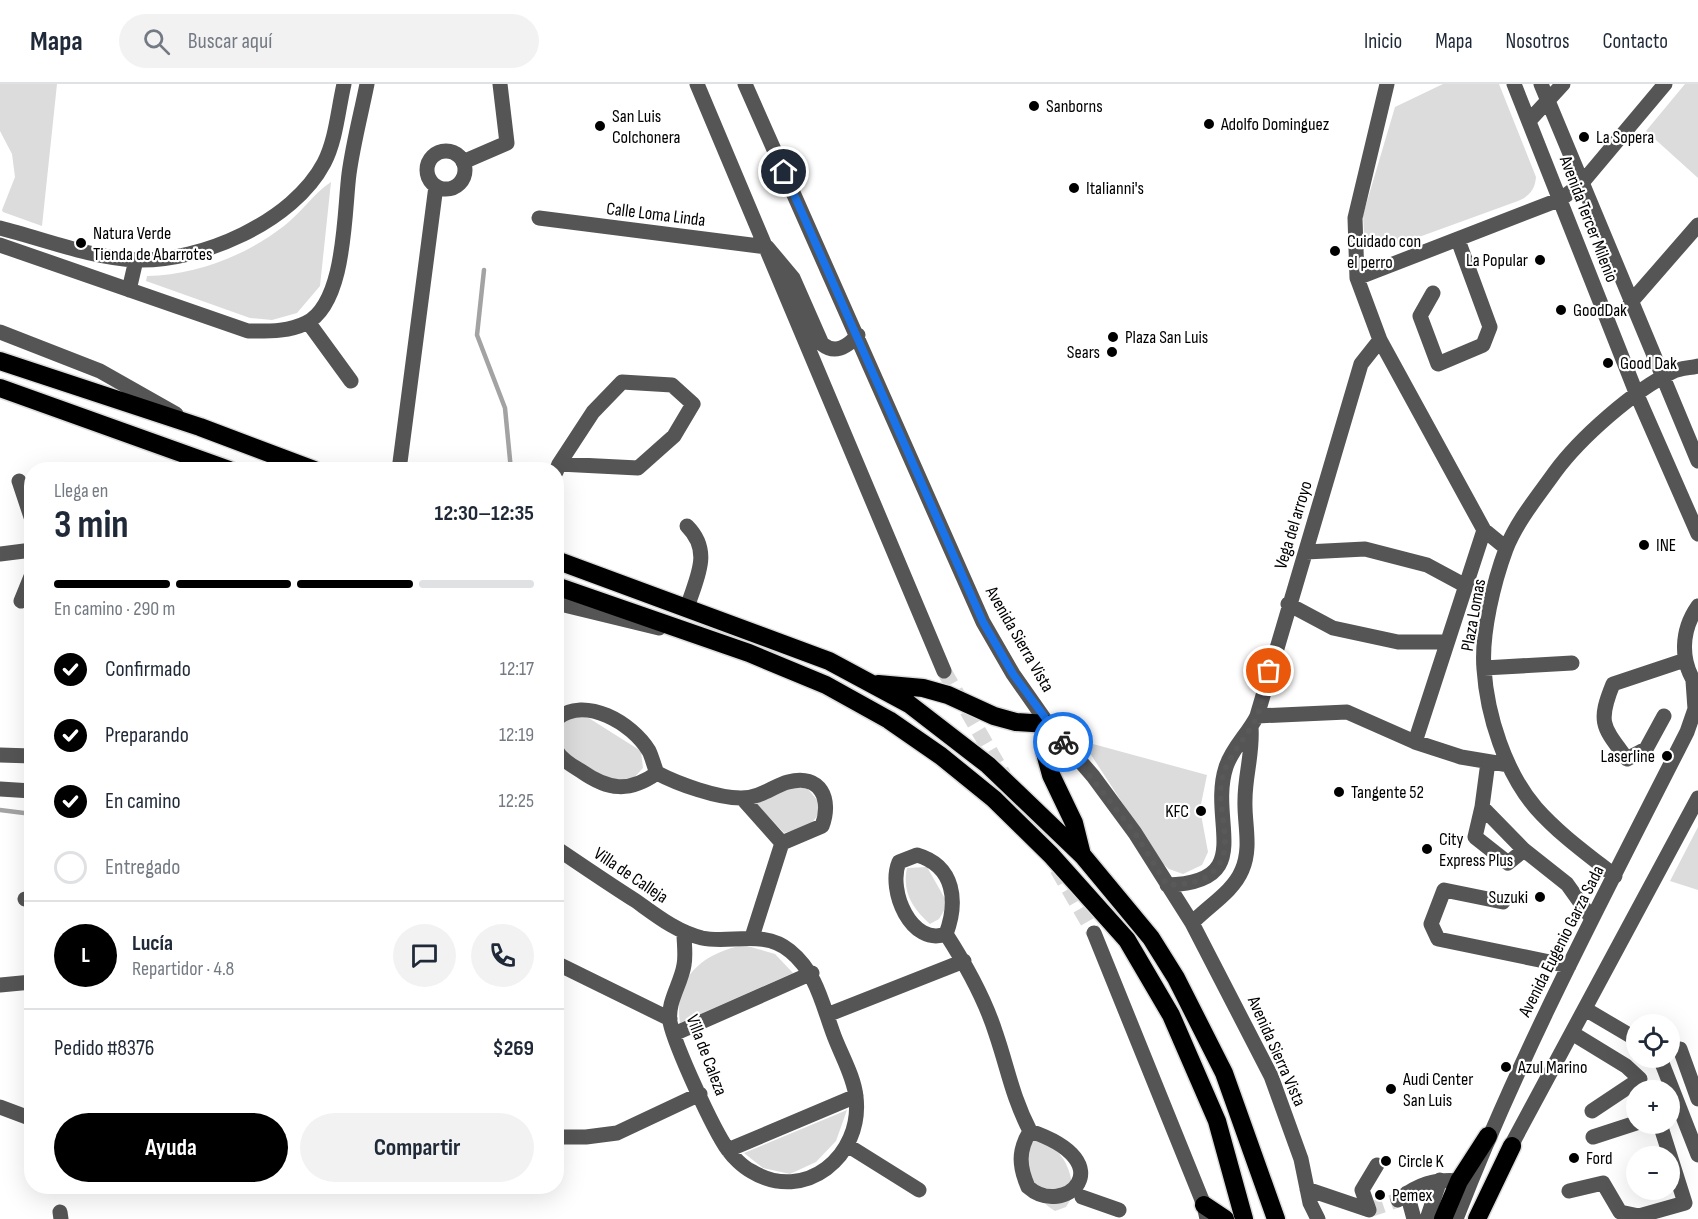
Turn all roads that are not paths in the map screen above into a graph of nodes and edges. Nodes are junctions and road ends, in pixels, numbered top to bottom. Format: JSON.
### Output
{"nodes":[{"id":1,"x":344,"y":84,"type":"edge"},
{"id":2,"x":367,"y":84,"type":"edge"},
{"id":3,"x":500,"y":84,"type":"edge"},
{"id":4,"x":697,"y":84,"type":"edge"},
{"id":5,"x":745,"y":84,"type":"edge"},
{"id":6,"x":1387,"y":84,"type":"edge"},
{"id":7,"x":1514,"y":84,"type":"edge"},
{"id":8,"x":1540,"y":84,"type":"edge"},
{"id":9,"x":1563,"y":84,"type":"edge"},
{"id":10,"x":1665,"y":84,"type":"edge"},
{"id":11,"x":1547,"y":101,"type":"junction"},
{"id":12,"x":1529,"y":121,"type":"junction"},
{"id":13,"x":463,"y":162,"type":"junction"},
{"id":14,"x":324,"y":164,"type":"junction"},
{"id":15,"x":349,"y":173,"type":"junction"},
{"id":16,"x":1581,"y":183,"type":"junction"},
{"id":17,"x":436,"y":186,"type":"junction"},
{"id":18,"x":1561,"y":199,"type":"junction"},
{"id":19,"x":539,"y":218,"type":"dead end"},
{"id":20,"x":1698,"y":225,"type":"edge"},
{"id":21,"x":0,"y":228,"type":"edge"},
{"id":22,"x":1458,"y":240,"type":"junction"},
{"id":23,"x":0,"y":245,"type":"edge"},
{"id":24,"x":767,"y":247,"type":"junction"},
{"id":25,"x":136,"y":260,"type":"junction"},
{"id":26,"x":1357,"y":279,"type":"junction"},
{"id":27,"x":129,"y":290,"type":"junction"},
{"id":28,"x":1433,"y":293,"type":"dead end"},
{"id":29,"x":1630,"y":303,"type":"junction"},
{"id":30,"x":308,"y":322,"type":"junction"},
{"id":31,"x":0,"y":332,"type":"edge"},
{"id":32,"x":858,"y":335,"type":"junction"},
{"id":33,"x":1380,"y":340,"type":"junction"},
{"id":34,"x":0,"y":361,"type":"edge"},
{"id":35,"x":1698,"y":366,"type":"edge"},
{"id":36,"x":1662,"y":378,"type":"junction"},
{"id":37,"x":351,"y":381,"type":"dead end"},
{"id":38,"x":0,"y":388,"type":"edge"},
{"id":39,"x":1637,"y":395,"type":"junction"},
{"id":40,"x":200,"y":427,"type":"junction"},
{"id":41,"x":1698,"y":461,"type":"edge"},
{"id":42,"x":207,"y":462,"type":"edge"},
{"id":43,"x":293,"y":462,"type":"edge"},
{"id":44,"x":400,"y":462,"type":"edge"},
{"id":45,"x":562,"y":462,"type":"edge"},
{"id":46,"x":564,"y":468,"type":"edge"},
{"id":47,"x":19,"y":481,"type":"dead end"},
{"id":48,"x":24,"y":496,"type":"edge"},
{"id":49,"x":687,"y":526,"type":"dead end"},
{"id":50,"x":1484,"y":530,"type":"junction"},
{"id":51,"x":1698,"y":534,"type":"edge"},
{"id":52,"x":1506,"y":548,"type":"junction"},
{"id":53,"x":24,"y":551,"type":"edge"},
{"id":54,"x":1306,"y":552,"type":"junction"},
{"id":55,"x":0,"y":554,"type":"edge"},
{"id":56,"x":564,"y":563,"type":"edge"},
{"id":57,"x":1466,"y":586,"type":"junction"},
{"id":58,"x":564,"y":589,"type":"edge"},
{"id":59,"x":24,"y":594,"type":"edge"},
{"id":60,"x":21,"y":601,"type":"dead end"},
{"id":61,"x":1288,"y":604,"type":"junction"},
{"id":62,"x":564,"y":605,"type":"edge"},
{"id":63,"x":1698,"y":606,"type":"edge"},
{"id":64,"x":687,"y":608,"type":"junction"},
{"id":65,"x":694,"y":635,"type":"junction"},
{"id":66,"x":1447,"y":642,"type":"junction"},
{"id":67,"x":1685,"y":660,"type":"junction"},
{"id":68,"x":1572,"y":663,"type":"dead end"},
{"id":69,"x":1484,"y":668,"type":"junction"},
{"id":70,"x":944,"y":671,"type":"tunnel mouth"},
{"id":71,"x":871,"y":684,"type":"junction"},
{"id":72,"x":1696,"y":684,"type":"edge"},
{"id":73,"x":564,"y":713,"type":"edge"},
{"id":74,"x":1664,"y":717,"type":"dead end"},
{"id":75,"x":1254,"y":721,"type":"junction"},
{"id":76,"x":1048,"y":724,"type":"junction"},
{"id":77,"x":1414,"y":742,"type":"junction"},
{"id":78,"x":0,"y":755,"type":"edge"},
{"id":79,"x":24,"y":756,"type":"edge"},
{"id":80,"x":564,"y":760,"type":"edge"},
{"id":81,"x":1488,"y":762,"type":"junction"},
{"id":82,"x":1509,"y":765,"type":"junction"},
{"id":83,"x":657,"y":773,"type":"junction"},
{"id":84,"x":0,"y":789,"type":"edge"},
{"id":85,"x":24,"y":790,"type":"edge"},
{"id":86,"x":742,"y":798,"type":"junction"},
{"id":87,"x":1698,"y":798,"type":"edge"},
{"id":88,"x":1482,"y":807,"type":"junction"},
{"id":89,"x":782,"y":843,"type":"junction"},
{"id":90,"x":1524,"y":850,"type":"junction"},
{"id":91,"x":564,"y":853,"type":"edge"},
{"id":92,"x":1083,"y":856,"type":"junction"},
{"id":93,"x":1615,"y":876,"type":"junction"},
{"id":94,"x":1167,"y":885,"type":"junction"},
{"id":95,"x":1503,"y":902,"type":"dead end"},
{"id":96,"x":1592,"y":919,"type":"junction"},
{"id":97,"x":1192,"y":923,"type":"junction"},
{"id":98,"x":684,"y":933,"type":"junction"},
{"id":99,"x":1094,"y":933,"type":"tunnel mouth"},
{"id":100,"x":946,"y":934,"type":"junction"},
{"id":101,"x":752,"y":937,"type":"junction"},
{"id":102,"x":964,"y":961,"type":"junction"},
{"id":103,"x":1569,"y":966,"type":"junction"},
{"id":104,"x":564,"y":967,"type":"edge"},
{"id":105,"x":812,"y":974,"type":"junction"},
{"id":106,"x":24,"y":983,"type":"edge"},
{"id":107,"x":0,"y":985,"type":"edge"},
{"id":108,"x":1585,"y":1009,"type":"junction"},
{"id":109,"x":827,"y":1016,"type":"junction"},
{"id":110,"x":672,"y":1027,"type":"junction"},
{"id":111,"x":1572,"y":1033,"type":"junction"},
{"id":112,"x":1626,"y":1033,"type":"edge"},
{"id":113,"x":1680,"y":1049,"type":"edge"},
{"id":114,"x":1664,"y":1068,"type":"edge"},
{"id":115,"x":1638,"y":1080,"type":"edge"},
{"id":116,"x":1626,"y":1093,"type":"edge"},
{"id":117,"x":700,"y":1094,"type":"junction"},
{"id":118,"x":856,"y":1096,"type":"junction"},
{"id":119,"x":1698,"y":1099,"type":"edge"},
{"id":120,"x":0,"y":1107,"type":"edge"},
{"id":121,"x":1592,"y":1111,"type":"dead end"},
{"id":122,"x":24,"y":1116,"type":"edge"},
{"id":123,"x":1626,"y":1126,"type":"edge"},
{"id":124,"x":1030,"y":1131,"type":"junction"},
{"id":125,"x":1663,"y":1134,"type":"edge"},
{"id":126,"x":1488,"y":1136,"type":"junction"},
{"id":127,"x":564,"y":1137,"type":"edge"},
{"id":128,"x":1593,"y":1137,"type":"dead end"},
{"id":129,"x":847,"y":1145,"type":"junction"},
{"id":130,"x":1512,"y":1146,"type":"junction"},
{"id":131,"x":728,"y":1150,"type":"junction"},
{"id":132,"x":1698,"y":1155,"type":"edge"},
{"id":133,"x":1377,"y":1165,"type":"dead end"},
{"id":134,"x":1440,"y":1180,"type":"junction"},
{"id":135,"x":1459,"y":1182,"type":"junction"},
{"id":136,"x":1307,"y":1189,"type":"junction"},
{"id":137,"x":919,"y":1190,"type":"dead end"},
{"id":138,"x":1569,"y":1191,"type":"dead end"},
{"id":139,"x":1082,"y":1197,"type":"junction"},
{"id":140,"x":1119,"y":1210,"type":"dead end"},
{"id":141,"x":1041,"y":1212,"type":"dead end"},
{"id":142,"x":1074,"y":1212,"type":"dead end"},
{"id":143,"x":1205,"y":1212,"type":"edge"},
{"id":144,"x":1365,"y":1214,"type":"edge"},
{"id":145,"x":1225,"y":1219,"type":"edge"},
{"id":146,"x":1244,"y":1219,"type":"edge"},
{"id":147,"x":1276,"y":1219,"type":"edge"},
{"id":148,"x":1318,"y":1219,"type":"edge"},
{"id":149,"x":1414,"y":1219,"type":"edge"},
{"id":150,"x":1426,"y":1219,"type":"edge"},
{"id":151,"x":1443,"y":1219,"type":"edge"},
{"id":152,"x":1456,"y":1219,"type":"edge"},
{"id":153,"x":1467,"y":1219,"type":"edge"},
{"id":154,"x":1477,"y":1219,"type":"edge"}],
"edges":[{"from":1,"to":14,"type":"street"},
{"from":2,"to":15,"type":"street"},
{"from":3,"to":13,"type":"street"},
{"from":4,"to":24,"type":"street"},
{"from":5,"to":32,"type":"street","name":"Avenida Sierra Vista"},
{"from":6,"to":26,"type":"street"},
{"from":7,"to":12,"type":"street","name":"Avenida Tercer Milenio"},
{"from":8,"to":11,"type":"street","name":"Avenida Tercer Milenio"},
{"from":9,"to":11,"type":"street"},
{"from":10,"to":16,"type":"street"},
{"from":11,"to":12,"type":"street"},
{"from":11,"to":16,"type":"street","name":"Avenida Tercer Milenio"},
{"from":12,"to":18,"type":"street","name":"Avenida Tercer Milenio"},
{"from":13,"to":17,"type":"street"},
{"from":13,"to":17,"type":"street"},
{"from":14,"to":15,"type":"street"},
{"from":14,"to":25,"type":"street"},
{"from":15,"to":30,"type":"street"},
{"from":16,"to":18,"type":"street"},
{"from":16,"to":29,"type":"street","name":"Avenida Tercer Milenio"},
{"from":17,"to":44,"type":"street"},
{"from":18,"to":22,"type":"street"},
{"from":18,"to":39,"type":"street","name":"Avenida Tercer Milenio"},
{"from":19,"to":24,"type":"street","name":"Calle Loma Linda"},
{"from":20,"to":29,"type":"street"},
{"from":21,"to":25,"type":"street"},
{"from":22,"to":26,"type":"street"},
{"from":22,"to":28,"type":"street"},
{"from":23,"to":27,"type":"street"},
{"from":24,"to":32,"type":"street"},
{"from":24,"to":70,"type":"street"},
{"from":25,"to":27,"type":"street"},
{"from":26,"to":33,"type":"street"},
{"from":27,"to":30,"type":"street"},
{"from":29,"to":36,"type":"street","name":"Avenida Tercer Milenio"},
{"from":30,"to":37,"type":"street"},
{"from":31,"to":40,"type":"street"},
{"from":32,"to":76,"type":"street","name":"Avenida Sierra Vista"},
{"from":33,"to":50,"type":"street"},
{"from":33,"to":54,"type":"street","name":"Vega del arroyo"},
{"from":34,"to":40,"type":"highway"},
{"from":35,"to":36,"type":"street","name":"Plaza Lomas"},
{"from":36,"to":39,"type":"street","name":"Plaza Lomas"},
{"from":36,"to":41,"type":"street","name":"Avenida Tercer Milenio"},
{"from":38,"to":42,"type":"highway"},
{"from":39,"to":51,"type":"street","name":"Avenida Tercer Milenio"},
{"from":39,"to":52,"type":"street","name":"Plaza Lomas"},
{"from":40,"to":43,"type":"highway"},
{"from":45,"to":46,"type":"street"},
{"from":47,"to":48,"type":"street"},
{"from":49,"to":64,"type":"street"},
{"from":50,"to":52,"type":"street"},
{"from":50,"to":57,"type":"street"},
{"from":52,"to":69,"type":"street","name":"Plaza Lomas"},
{"from":53,"to":55,"type":"street"},
{"from":54,"to":57,"type":"street"},
{"from":54,"to":61,"type":"street","name":"Vega del arroyo"},
{"from":56,"to":64,"type":"highway"},
{"from":57,"to":66,"type":"street"},
{"from":58,"to":65,"type":"highway"},
{"from":59,"to":60,"type":"street"},
{"from":61,"to":66,"type":"street"},
{"from":61,"to":75,"type":"street","name":"Vega del arroyo"},
{"from":62,"to":65,"type":"street"},
{"from":63,"to":67,"type":"street"},
{"from":64,"to":71,"type":"highway"},
{"from":65,"to":146,"type":"highway"},
{"from":66,"to":77,"type":"street"},
{"from":67,"to":72,"type":"street","name":"Avenida Eugenio Garza Sada"},
{"from":67,"to":74,"type":"street"},
{"from":68,"to":69,"type":"street"},
{"from":69,"to":82,"type":"street","name":"Plaza Lomas"},
{"from":71,"to":76,"type":"highway"},
{"from":71,"to":92,"type":"highway"},
{"from":72,"to":93,"type":"street","name":"Avenida Eugenio Garza Sada"},
{"from":73,"to":83,"type":"street"},
{"from":75,"to":77,"type":"street"},
{"from":75,"to":94,"type":"street","name":"Vega del arroyo"},
{"from":75,"to":97,"type":"street","name":"Vega del arroyo"},
{"from":76,"to":92,"type":"highway"},
{"from":76,"to":94,"type":"street","name":"Avenida Sierra Vista"},
{"from":77,"to":81,"type":"street"},
{"from":78,"to":79,"type":"street"},
{"from":80,"to":83,"type":"street"},
{"from":81,"to":82,"type":"street"},
{"from":81,"to":88,"type":"street"},
{"from":82,"to":93,"type":"street","name":"Plaza Lomas"},
{"from":83,"to":86,"type":"street"},
{"from":84,"to":85,"type":"street"},
{"from":86,"to":89,"type":"street"},
{"from":86,"to":89,"type":"street"},
{"from":87,"to":108,"type":"street"},
{"from":88,"to":90,"type":"street"},
{"from":88,"to":90,"type":"street"},
{"from":89,"to":101,"type":"street"},
{"from":90,"to":96,"type":"street"},
{"from":91,"to":98,"type":"street","name":"Villa de Calleja"},
{"from":92,"to":147,"type":"highway"},
{"from":93,"to":96,"type":"street","name":"Avenida Eugenio Garza Sada"},
{"from":94,"to":97,"type":"street","name":"Avenida Sierra Vista"},
{"from":95,"to":103,"type":"street"},
{"from":96,"to":103,"type":"street","name":"Avenida Eugenio Garza Sada"},
{"from":97,"to":136,"type":"street","name":"Avenida Sierra Vista"},
{"from":98,"to":101,"type":"street","name":"Villa de Caleza"},
{"from":98,"to":110,"type":"street","name":"Villa de Caleza"},
{"from":99,"to":143,"type":"street"},
{"from":100,"to":100,"type":"street"},
{"from":100,"to":102,"type":"street"},
{"from":101,"to":105,"type":"street","name":"Villa de Caleza"},
{"from":102,"to":109,"type":"street"},
{"from":102,"to":124,"type":"street"},
{"from":103,"to":126,"type":"street","name":"Avenida Eugenio Garza Sada"},
{"from":104,"to":110,"type":"street"},
{"from":105,"to":109,"type":"street","name":"Villa de Caleza"},
{"from":105,"to":110,"type":"street"},
{"from":106,"to":107,"type":"street"},
{"from":108,"to":111,"type":"street"},
{"from":108,"to":112,"type":"street"},
{"from":109,"to":118,"type":"street","name":"Villa de Caleza"},
{"from":110,"to":117,"type":"street","name":"Villa de Caleza"},
{"from":111,"to":115,"type":"street"},
{"from":111,"to":130,"type":"street"},
{"from":113,"to":119,"type":"street"},
{"from":114,"to":132,"type":"street"},
{"from":116,"to":121,"type":"street"},
{"from":117,"to":127,"type":"street"},
{"from":117,"to":131,"type":"street","name":"Villa de Caleza"},
{"from":118,"to":129,"type":"street","name":"Villa de Caleza"},
{"from":118,"to":131,"type":"street"},
{"from":120,"to":122,"type":"street"},
{"from":123,"to":128,"type":"street"},
{"from":124,"to":139,"type":"street"},
{"from":124,"to":141,"type":"street"},
{"from":125,"to":138,"type":"street"},
{"from":126,"to":135,"type":"highway"},
{"from":126,"to":152,"type":"street","name":"Avenida Eugenio Garza Sada"},
{"from":129,"to":131,"type":"street","name":"Villa de Caleza"},
{"from":129,"to":137,"type":"street"},
{"from":130,"to":153,"type":"street"},
{"from":130,"to":154,"type":"highway"},
{"from":133,"to":144,"type":"street"},
{"from":134,"to":135,"type":"street"},
{"from":134,"to":149,"type":"street"},
{"from":134,"to":150,"type":"street"},
{"from":135,"to":151,"type":"highway"},
{"from":136,"to":144,"type":"street"},
{"from":136,"to":148,"type":"street","name":"Avenida Sierra Vista"},
{"from":139,"to":140,"type":"street"},
{"from":139,"to":142,"type":"street"},
{"from":143,"to":145,"type":"highway"}]}
